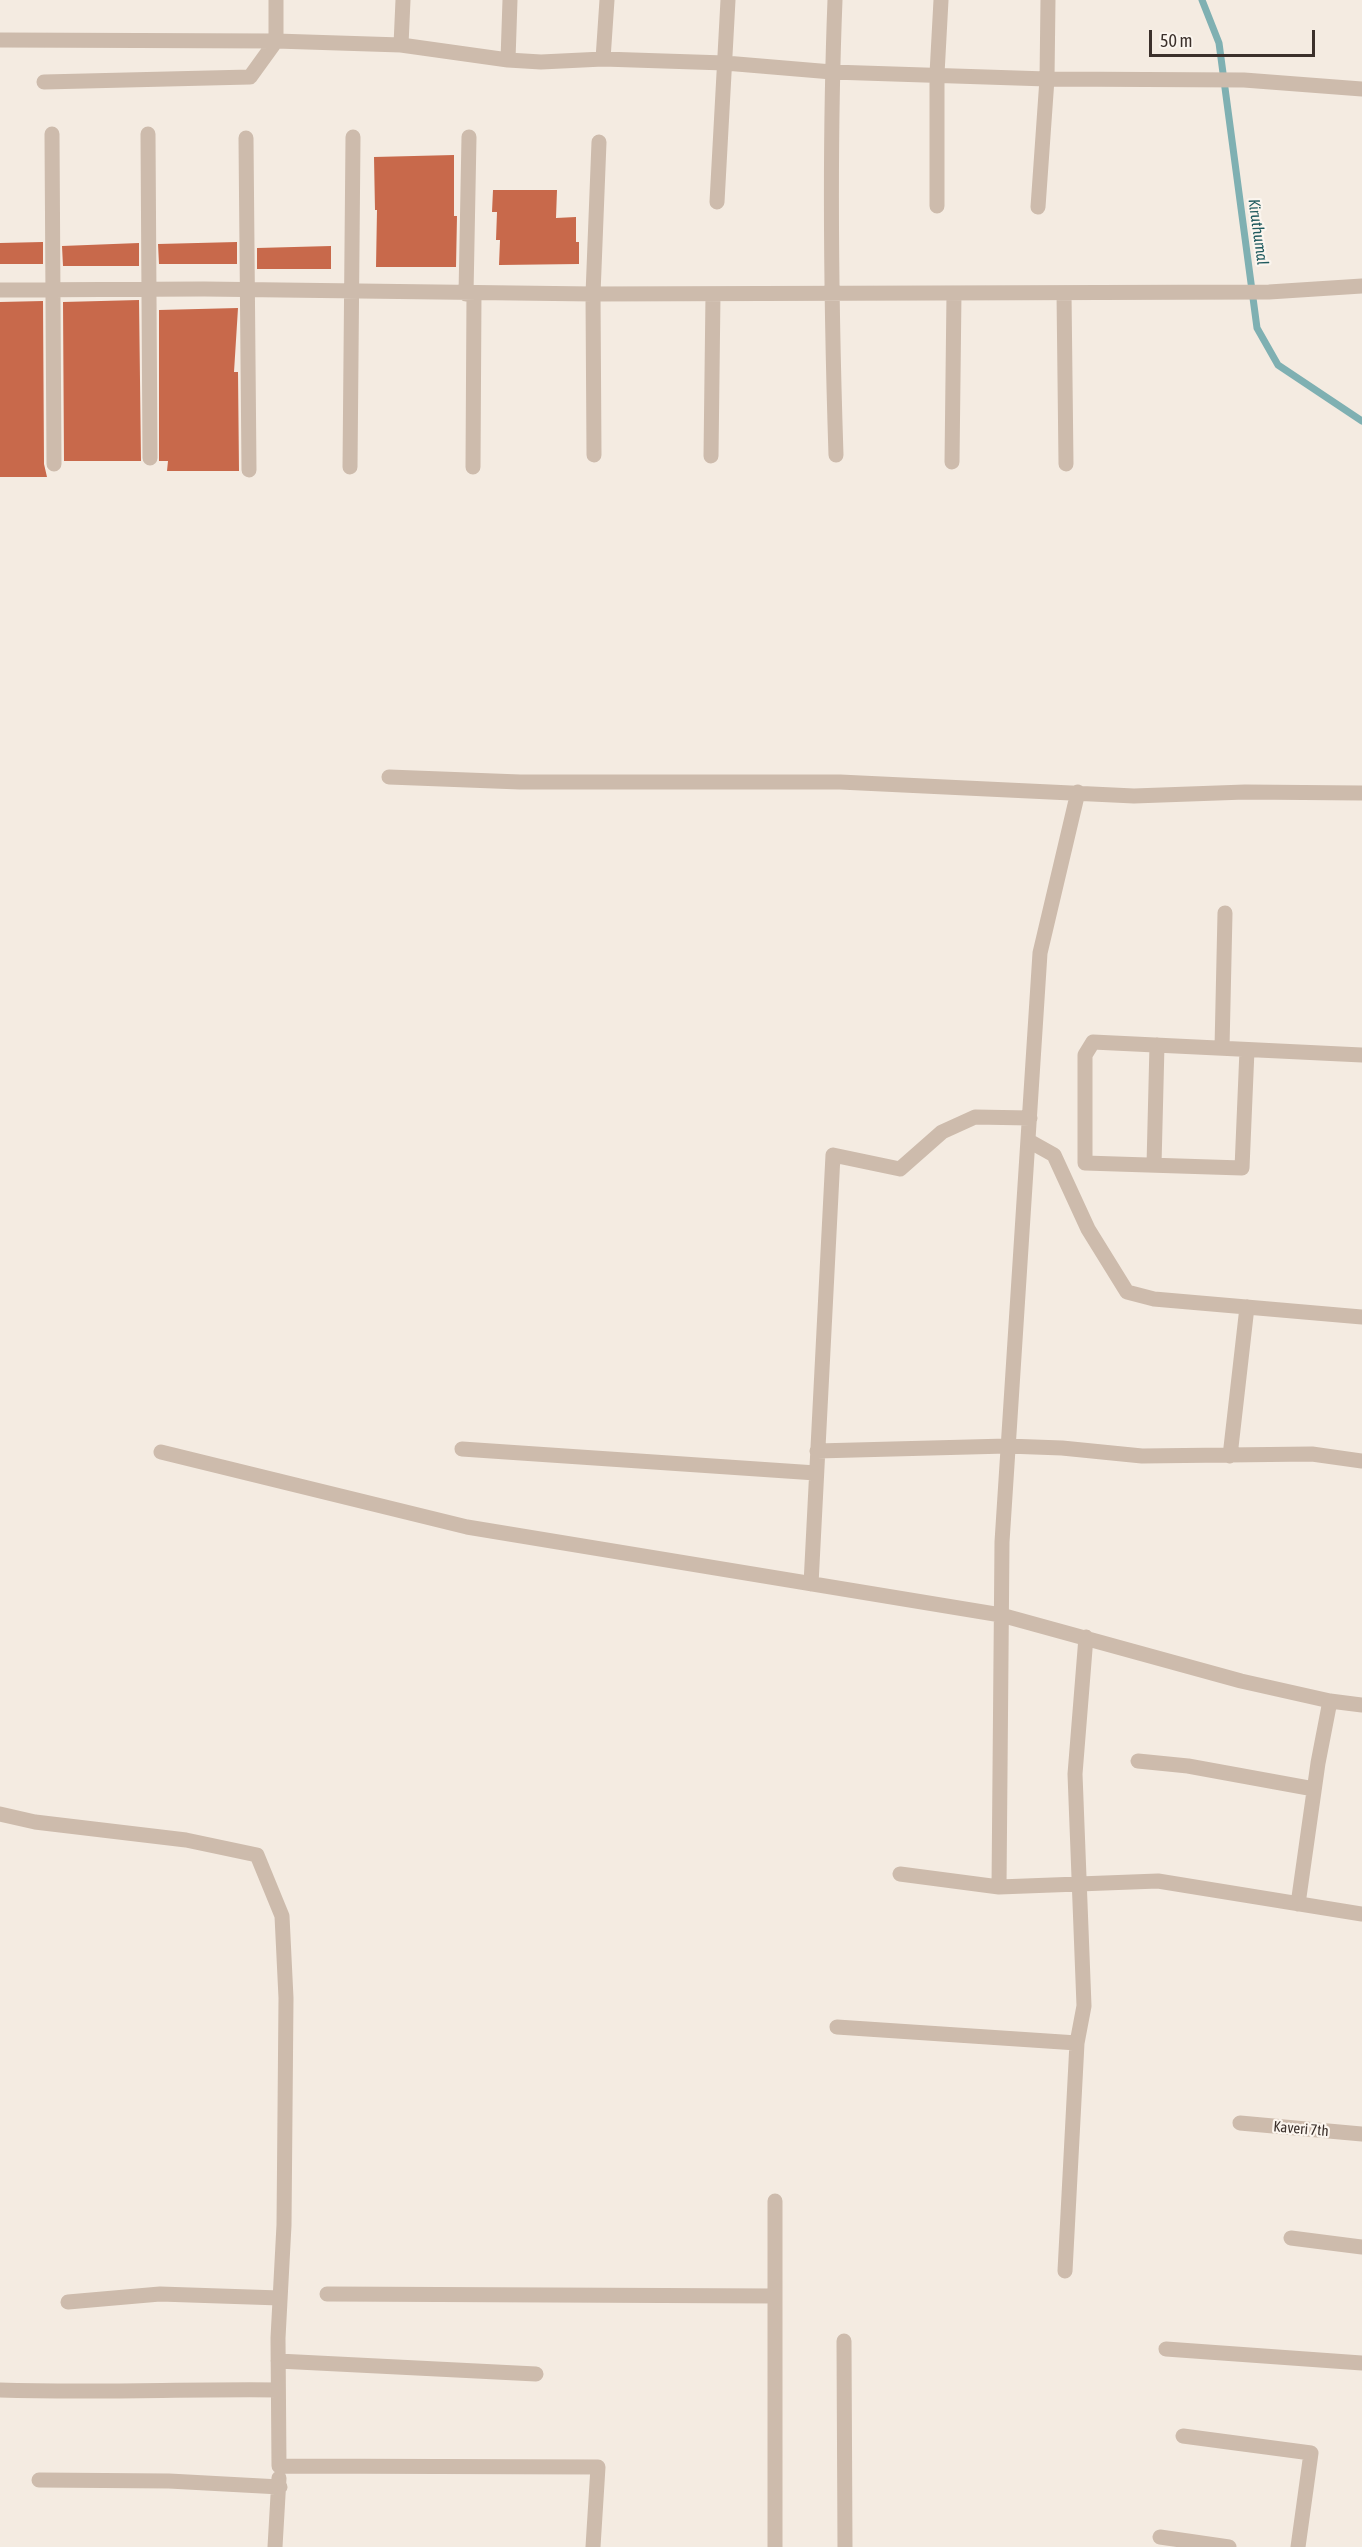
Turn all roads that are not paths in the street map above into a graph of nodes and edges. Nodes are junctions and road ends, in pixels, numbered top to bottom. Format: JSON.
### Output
{"nodes":[{"id":1,"x":276,"y":0,"type":"edge"},
{"id":2,"x":403,"y":0,"type":"edge"},
{"id":3,"x":510,"y":0,"type":"edge"},
{"id":4,"x":607,"y":0,"type":"edge"},
{"id":5,"x":728,"y":0,"type":"edge"},
{"id":6,"x":835,"y":0,"type":"edge"},
{"id":7,"x":941,"y":0,"type":"edge"},
{"id":8,"x":1048,"y":0,"type":"edge"},
{"id":9,"x":0,"y":40,"type":"edge"},
{"id":10,"x":276,"y":41,"type":"junction"},
{"id":11,"x":401,"y":45,"type":"junction"},
{"id":12,"x":603,"y":59,"type":"junction"},
{"id":13,"x":508,"y":60,"type":"junction"},
{"id":14,"x":725,"y":63,"type":"junction"},
{"id":15,"x":832,"y":72,"type":"junction"},
{"id":16,"x":937,"y":74,"type":"junction"},
{"id":17,"x":1047,"y":79,"type":"junction"},
{"id":18,"x":44,"y":82,"type":"dead end"},
{"id":19,"x":1362,"y":89,"type":"edge"},
{"id":20,"x":52,"y":134,"type":"dead end"},
{"id":21,"x":148,"y":134,"type":"dead end"},
{"id":22,"x":353,"y":137,"type":"dead end"},
{"id":23,"x":469,"y":137,"type":"dead end"},
{"id":24,"x":246,"y":138,"type":"dead end"},
{"id":25,"x":599,"y":142,"type":"dead end"},
{"id":26,"x":717,"y":202,"type":"dead end"},
{"id":27,"x":937,"y":206,"type":"dead end"},
{"id":28,"x":1038,"y":207,"type":"dead end"},
{"id":29,"x":1362,"y":286,"type":"edge"},
{"id":30,"x":0,"y":290,"type":"edge"},
{"id":31,"x":52,"y":290,"type":"junction"},
{"id":32,"x":148,"y":290,"type":"junction"},
{"id":33,"x":246,"y":290,"type":"junction"},
{"id":34,"x":352,"y":291,"type":"junction"},
{"id":35,"x":470,"y":293,"type":"junction"},
{"id":36,"x":831,"y":293,"type":"junction"},
{"id":37,"x":954,"y":293,"type":"junction"},
{"id":38,"x":1065,"y":293,"type":"junction"},
{"id":39,"x":593,"y":294,"type":"junction"},
{"id":40,"x":713,"y":294,"type":"junction"},
{"id":41,"x":594,"y":455,"type":"dead end"},
{"id":42,"x":837,"y":455,"type":"dead end"},
{"id":43,"x":711,"y":456,"type":"dead end"},
{"id":44,"x":150,"y":458,"type":"dead end"},
{"id":45,"x":952,"y":462,"type":"dead end"},
{"id":46,"x":54,"y":464,"type":"dead end"},
{"id":47,"x":1066,"y":464,"type":"dead end"},
{"id":48,"x":350,"y":467,"type":"dead end"},
{"id":49,"x":473,"y":467,"type":"dead end"},
{"id":50,"x":249,"y":470,"type":"dead end"},
{"id":51,"x":389,"y":777,"type":"dead end"},
{"id":52,"x":1078,"y":792,"type":"junction"},
{"id":53,"x":1362,"y":793,"type":"edge"},
{"id":54,"x":1225,"y":913,"type":"dead end"},
{"id":55,"x":1157,"y":1045,"type":"junction"},
{"id":56,"x":1222,"y":1048,"type":"junction"},
{"id":57,"x":1247,"y":1050,"type":"junction"},
{"id":58,"x":1362,"y":1055,"type":"edge"},
{"id":59,"x":1030,"y":1118,"type":"junction"},
{"id":60,"x":1029,"y":1141,"type":"junction"},
{"id":61,"x":1154,"y":1165,"type":"junction"},
{"id":62,"x":1246,"y":1307,"type":"junction"},
{"id":63,"x":1362,"y":1317,"type":"edge"},
{"id":64,"x":1007,"y":1446,"type":"junction"},
{"id":65,"x":462,"y":1449,"type":"dead end"},
{"id":66,"x":817,"y":1450,"type":"junction"},
{"id":67,"x":161,"y":1452,"type":"dead end"},
{"id":68,"x":1230,"y":1455,"type":"junction"},
{"id":69,"x":1362,"y":1461,"type":"edge"},
{"id":70,"x":816,"y":1473,"type":"junction"},
{"id":71,"x":811,"y":1584,"type":"junction"},
{"id":72,"x":1001,"y":1615,"type":"junction"},
{"id":73,"x":1086,"y":1637,"type":"junction"},
{"id":74,"x":1330,"y":1701,"type":"junction"},
{"id":75,"x":1362,"y":1705,"type":"edge"},
{"id":76,"x":1138,"y":1761,"type":"dead end"},
{"id":77,"x":1314,"y":1789,"type":"junction"},
{"id":78,"x":0,"y":1814,"type":"edge"},
{"id":79,"x":900,"y":1874,"type":"dead end"},
{"id":80,"x":1080,"y":1884,"type":"junction"},
{"id":81,"x":999,"y":1887,"type":"junction"},
{"id":82,"x":1298,"y":1904,"type":"junction"},
{"id":83,"x":1362,"y":1914,"type":"edge"},
{"id":84,"x":837,"y":2027,"type":"dead end"},
{"id":85,"x":1077,"y":2043,"type":"junction"},
{"id":86,"x":1240,"y":2123,"type":"dead end"},
{"id":87,"x":1362,"y":2134,"type":"edge"},
{"id":88,"x":775,"y":2201,"type":"dead end"},
{"id":89,"x":1291,"y":2238,"type":"dead end"},
{"id":90,"x":1362,"y":2247,"type":"edge"},
{"id":91,"x":1065,"y":2271,"type":"dead end"},
{"id":92,"x":327,"y":2294,"type":"dead end"},
{"id":93,"x":776,"y":2296,"type":"junction"},
{"id":94,"x":280,"y":2298,"type":"junction"},
{"id":95,"x":68,"y":2302,"type":"dead end"},
{"id":96,"x":844,"y":2341,"type":"dead end"},
{"id":97,"x":1167,"y":2349,"type":"dead end"},
{"id":98,"x":278,"y":2361,"type":"junction"},
{"id":99,"x":1362,"y":2363,"type":"edge"},
{"id":100,"x":536,"y":2374,"type":"dead end"},
{"id":101,"x":0,"y":2390,"type":"edge"},
{"id":102,"x":278,"y":2390,"type":"junction"},
{"id":103,"x":1183,"y":2436,"type":"dead end"},
{"id":104,"x":279,"y":2466,"type":"junction"},
{"id":105,"x":39,"y":2480,"type":"dead end"},
{"id":106,"x":280,"y":2487,"type":"junction"},
{"id":107,"x":1160,"y":2537,"type":"dead end"},
{"id":108,"x":275,"y":2547,"type":"edge"},
{"id":109,"x":593,"y":2547,"type":"edge"},
{"id":110,"x":775,"y":2547,"type":"edge"},
{"id":111,"x":845,"y":2547,"type":"edge"},
{"id":112,"x":1229,"y":2547,"type":"edge"},
{"id":113,"x":1298,"y":2547,"type":"edge"}],
"edges":[{"from":1,"to":10,"type":"street"},
{"from":2,"to":11,"type":"street"},
{"from":3,"to":13,"type":"street"},
{"from":4,"to":12,"type":"street"},
{"from":5,"to":14,"type":"street"},
{"from":6,"to":15,"type":"street"},
{"from":7,"to":16,"type":"street"},
{"from":8,"to":17,"type":"street"},
{"from":9,"to":10,"type":"street"},
{"from":10,"to":11,"type":"street"},
{"from":10,"to":18,"type":"street"},
{"from":11,"to":13,"type":"street"},
{"from":12,"to":13,"type":"street"},
{"from":12,"to":14,"type":"street"},
{"from":14,"to":15,"type":"street"},
{"from":14,"to":26,"type":"street"},
{"from":15,"to":16,"type":"street"},
{"from":15,"to":36,"type":"street"},
{"from":16,"to":17,"type":"street"},
{"from":16,"to":27,"type":"street"},
{"from":17,"to":19,"type":"street"},
{"from":17,"to":28,"type":"street"},
{"from":20,"to":31,"type":"street"},
{"from":21,"to":32,"type":"street"},
{"from":22,"to":34,"type":"street"},
{"from":23,"to":35,"type":"street"},
{"from":24,"to":33,"type":"street"},
{"from":25,"to":39,"type":"street"},
{"from":29,"to":38,"type":"street"},
{"from":30,"to":31,"type":"street"},
{"from":31,"to":32,"type":"street"},
{"from":31,"to":46,"type":"street"},
{"from":32,"to":33,"type":"street"},
{"from":32,"to":44,"type":"street"},
{"from":33,"to":34,"type":"street"},
{"from":33,"to":50,"type":"street"},
{"from":34,"to":35,"type":"street"},
{"from":34,"to":48,"type":"street"},
{"from":35,"to":39,"type":"street"},
{"from":35,"to":49,"type":"street"},
{"from":36,"to":37,"type":"street"},
{"from":36,"to":40,"type":"street"},
{"from":36,"to":42,"type":"street"},
{"from":37,"to":38,"type":"street"},
{"from":37,"to":45,"type":"street"},
{"from":38,"to":47,"type":"street"},
{"from":39,"to":40,"type":"street"},
{"from":39,"to":41,"type":"street"},
{"from":40,"to":43,"type":"street"},
{"from":51,"to":52,"type":"street"},
{"from":52,"to":53,"type":"street"},
{"from":52,"to":59,"type":"street"},
{"from":54,"to":56,"type":"street"},
{"from":55,"to":56,"type":"street"},
{"from":55,"to":61,"type":"street"},
{"from":55,"to":61,"type":"street"},
{"from":56,"to":57,"type":"street"},
{"from":57,"to":58,"type":"street"},
{"from":57,"to":61,"type":"street"},
{"from":59,"to":60,"type":"street"},
{"from":59,"to":66,"type":"street"},
{"from":60,"to":62,"type":"street"},
{"from":60,"to":64,"type":"street"},
{"from":62,"to":63,"type":"street"},
{"from":62,"to":68,"type":"street"},
{"from":64,"to":66,"type":"street"},
{"from":64,"to":68,"type":"street"},
{"from":64,"to":72,"type":"street"},
{"from":65,"to":70,"type":"street"},
{"from":66,"to":70,"type":"street"},
{"from":67,"to":71,"type":"street"},
{"from":68,"to":69,"type":"street"},
{"from":70,"to":71,"type":"street"},
{"from":71,"to":72,"type":"street"},
{"from":72,"to":73,"type":"street"},
{"from":72,"to":81,"type":"street"},
{"from":73,"to":74,"type":"street"},
{"from":73,"to":80,"type":"street"},
{"from":74,"to":75,"type":"street"},
{"from":74,"to":77,"type":"street"},
{"from":76,"to":77,"type":"street"},
{"from":77,"to":82,"type":"street"},
{"from":78,"to":94,"type":"street"},
{"from":79,"to":81,"type":"street"},
{"from":80,"to":81,"type":"street"},
{"from":80,"to":82,"type":"street"},
{"from":80,"to":85,"type":"street"},
{"from":82,"to":83,"type":"street"},
{"from":84,"to":85,"type":"street"},
{"from":85,"to":91,"type":"street"},
{"from":86,"to":87,"type":"street","name":"Kaveri 7th"},
{"from":88,"to":93,"type":"street"},
{"from":89,"to":90,"type":"street"},
{"from":92,"to":93,"type":"street"},
{"from":93,"to":110,"type":"street"},
{"from":94,"to":95,"type":"street"},
{"from":94,"to":98,"type":"street"},
{"from":96,"to":111,"type":"street"},
{"from":97,"to":99,"type":"street"},
{"from":98,"to":100,"type":"street"},
{"from":98,"to":102,"type":"street"},
{"from":101,"to":102,"type":"street"},
{"from":102,"to":104,"type":"street"},
{"from":103,"to":113,"type":"street"},
{"from":104,"to":106,"type":"street"},
{"from":104,"to":109,"type":"street"},
{"from":105,"to":106,"type":"street"},
{"from":106,"to":108,"type":"street"},
{"from":107,"to":112,"type":"street"}]}
